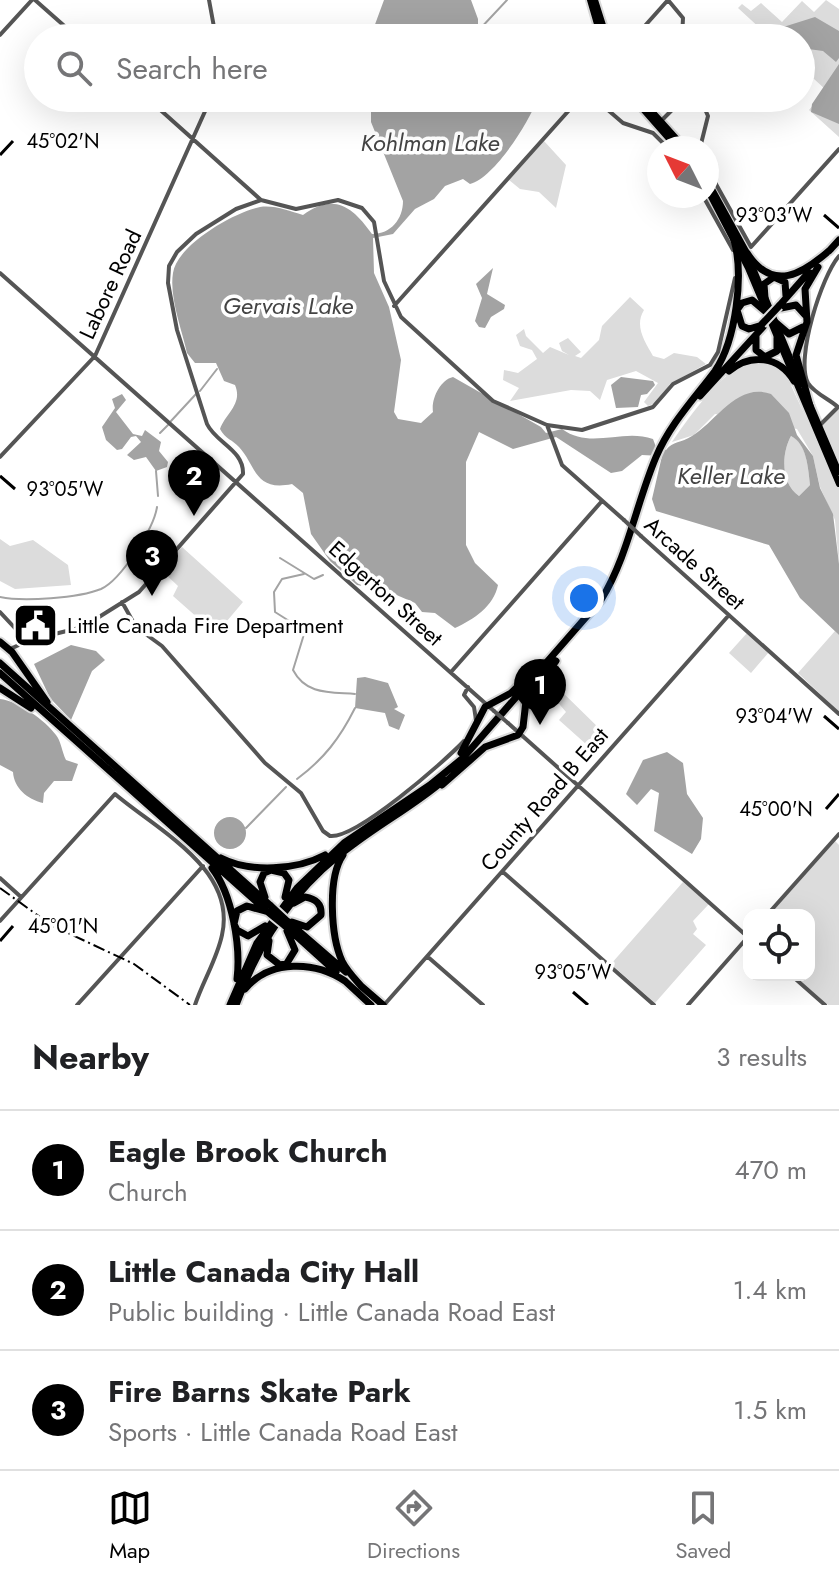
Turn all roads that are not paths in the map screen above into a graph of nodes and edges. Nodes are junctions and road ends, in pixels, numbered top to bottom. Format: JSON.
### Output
{"nodes":[{"id":1,"x":33,"y":0,"type":"edge"},
{"id":2,"x":209,"y":0,"type":"edge"},
{"id":3,"x":592,"y":0,"type":"edge"},
{"id":4,"x":668,"y":0,"type":"edge"},
{"id":5,"x":61,"y":24,"type":"edge"},
{"id":6,"x":213,"y":24,"type":"edge"},
{"id":7,"x":600,"y":24,"type":"edge"},
{"id":8,"x":647,"y":24,"type":"edge"},
{"id":9,"x":682,"y":24,"type":"edge"},
{"id":10,"x":0,"y":35,"type":"edge"},
{"id":11,"x":163,"y":112,"type":"edge"},
{"id":12,"x":204,"y":112,"type":"edge"},
{"id":13,"x":567,"y":112,"type":"edge"},
{"id":14,"x":611,"y":112,"type":"edge"},
{"id":15,"x":649,"y":112,"type":"edge"},
{"id":16,"x":652,"y":112,"type":"edge"},
{"id":17,"x":670,"y":112,"type":"edge"},
{"id":18,"x":706,"y":112,"type":"edge"},
{"id":19,"x":660,"y":122,"type":"junction"},
{"id":20,"x":649,"y":131,"type":"junction"},
{"id":21,"x":655,"y":136,"type":"edge"},
{"id":22,"x":669,"y":136,"type":"edge"},
{"id":23,"x":673,"y":136,"type":"edge"},
{"id":24,"x":703,"y":136,"type":"edge"},
{"id":25,"x":192,"y":138,"type":"junction"},
{"id":26,"x":839,"y":149,"type":"edge"},
{"id":27,"x":719,"y":191,"type":"edge"},
{"id":28,"x":261,"y":200,"type":"junction"},
{"id":29,"x":719,"y":200,"type":"edge"},
{"id":30,"x":710,"y":208,"type":"edge"},
{"id":31,"x":717,"y":208,"type":"edge"},
{"id":32,"x":734,"y":240,"type":"junction"},
{"id":33,"x":836,"y":244,"type":"edge"},
{"id":34,"x":749,"y":250,"type":"junction"},
{"id":35,"x":839,"y":256,"type":"edge"},
{"id":36,"x":818,"y":267,"type":"junction"},
{"id":37,"x":0,"y":273,"type":"edge"},
{"id":38,"x":765,"y":298,"type":"junction"},
{"id":39,"x":394,"y":306,"type":"junction"},
{"id":40,"x":779,"y":308,"type":"junction"},
{"id":41,"x":765,"y":311,"type":"junction"},
{"id":42,"x":775,"y":322,"type":"junction"},
{"id":43,"x":761,"y":327,"type":"junction"},
{"id":44,"x":777,"y":338,"type":"junction"},
{"id":45,"x":717,"y":354,"type":"junction"},
{"id":46,"x":95,"y":356,"type":"junction"},
{"id":47,"x":717,"y":366,"type":"junction"},
{"id":48,"x":794,"y":381,"type":"junction"},
{"id":49,"x":692,"y":405,"type":"junction"},
{"id":50,"x":810,"y":406,"type":"junction"},
{"id":51,"x":838,"y":407,"type":"edge"},
{"id":52,"x":681,"y":413,"type":"junction"},
{"id":53,"x":547,"y":425,"type":"junction"},
{"id":54,"x":817,"y":428,"type":"junction"},
{"id":55,"x":663,"y":445,"type":"junction"},
{"id":56,"x":0,"y":457,"type":"edge"},
{"id":57,"x":657,"y":459,"type":"junction"},
{"id":58,"x":839,"y":472,"type":"edge"},
{"id":59,"x":238,"y":482,"type":"junction"},
{"id":60,"x":839,"y":484,"type":"edge"},
{"id":61,"x":602,"y":501,"type":"junction"},
{"id":62,"x":121,"y":601,"type":"junction"},
{"id":63,"x":0,"y":612,"type":"edge"},
{"id":64,"x":729,"y":615,"type":"junction"},
{"id":65,"x":580,"y":627,"type":"junction"},
{"id":66,"x":27,"y":641,"type":"junction"},
{"id":67,"x":0,"y":642,"type":"edge"},
{"id":68,"x":567,"y":646,"type":"junction"},
{"id":69,"x":10,"y":649,"type":"junction"},
{"id":70,"x":0,"y":654,"type":"edge"},
{"id":71,"x":0,"y":663,"type":"edge"},
{"id":72,"x":451,"y":672,"type":"junction"},
{"id":73,"x":0,"y":673,"type":"edge"},
{"id":74,"x":468,"y":687,"type":"junction"},
{"id":75,"x":0,"y":688,"type":"edge"},
{"id":76,"x":487,"y":705,"type":"junction"},
{"id":77,"x":839,"y":714,"type":"edge"},
{"id":78,"x":60,"y":724,"type":"junction"},
{"id":79,"x":520,"y":734,"type":"junction"},
{"id":80,"x":430,"y":785,"type":"junction"},
{"id":81,"x":578,"y":785,"type":"junction"},
{"id":82,"x":404,"y":810,"type":"junction"},
{"id":83,"x":839,"y":834,"type":"edge"},
{"id":84,"x":357,"y":842,"type":"junction"},
{"id":85,"x":341,"y":846,"type":"junction"},
{"id":86,"x":201,"y":849,"type":"junction"},
{"id":87,"x":203,"y":866,"type":"junction"},
{"id":88,"x":502,"y":871,"type":"junction"},
{"id":89,"x":0,"y":878,"type":"edge"},
{"id":90,"x":21,"y":897,"type":"junction"},
{"id":91,"x":772,"y":909,"type":"edge"},
{"id":92,"x":268,"y":910,"type":"junction"},
{"id":93,"x":285,"y":920,"type":"junction"},
{"id":94,"x":0,"y":921,"type":"edge"},
{"id":95,"x":272,"y":924,"type":"junction"},
{"id":96,"x":743,"y":932,"type":"edge"},
{"id":97,"x":743,"y":944,"type":"edge"},
{"id":98,"x":428,"y":957,"type":"junction"},
{"id":99,"x":345,"y":981,"type":"junction"},
{"id":100,"x":798,"y":981,"type":"edge"},
{"id":101,"x":362,"y":987,"type":"junction"},
{"id":102,"x":379,"y":1004,"type":"edge"},
{"id":103,"x":77,"y":1005,"type":"edge"},
{"id":104,"x":195,"y":1005,"type":"edge"},
{"id":105,"x":233,"y":1005,"type":"edge"},
{"id":106,"x":483,"y":1005,"type":"edge"},
{"id":107,"x":654,"y":1005,"type":"edge"},
{"id":108,"x":688,"y":1005,"type":"edge"},
{"id":109,"x":825,"y":1005,"type":"edge"}],
"edges":[{"from":1,"to":5,"type":"street"},
{"from":1,"to":10,"type":"street"},
{"from":2,"to":6,"type":"street"},
{"from":3,"to":7,"type":"main road"},
{"from":4,"to":8,"type":"street"},
{"from":4,"to":9,"type":"street"},
{"from":11,"to":25,"type":"street"},
{"from":12,"to":25,"type":"street","name":"Labore Road"},
{"from":13,"to":39,"type":"street"},
{"from":14,"to":20,"type":"street"},
{"from":15,"to":19,"type":"main road"},
{"from":16,"to":19,"type":"main road"},
{"from":17,"to":19,"type":"street"},
{"from":18,"to":24,"type":"street"},
{"from":19,"to":20,"type":"street"},
{"from":19,"to":22,"type":"main road"},
{"from":19,"to":23,"type":"main road"},
{"from":20,"to":21,"type":"street"},
{"from":25,"to":28,"type":"street"},
{"from":25,"to":46,"type":"street","name":"Labore Road"},
{"from":26,"to":34,"type":"street"},
{"from":27,"to":34,"type":"street"},
{"from":28,"to":39,"type":"street"},
{"from":28,"to":59,"type":"street"},
{"from":29,"to":34,"type":"main road"},
{"from":30,"to":45,"type":"street"},
{"from":31,"to":32,"type":"main road"},
{"from":32,"to":41,"type":"main road"},
{"from":32,"to":47,"type":"highway"},
{"from":33,"to":34,"type":"highway"},
{"from":33,"to":36,"type":"highway"},
{"from":33,"to":40,"type":"highway"},
{"from":34,"to":38,"type":"main road"},
{"from":35,"to":51,"type":"street"},
{"from":36,"to":40,"type":"highway"},
{"from":36,"to":50,"type":"highway"},
{"from":37,"to":46,"type":"street","name":"Edgerton Street"},
{"from":38,"to":40,"type":"highway"},
{"from":38,"to":42,"type":"main road"},
{"from":39,"to":53,"type":"street"},
{"from":40,"to":42,"type":"highway"},
{"from":40,"to":43,"type":"highway","bridge":true},
{"from":41,"to":43,"type":"highway"},
{"from":41,"to":44,"type":"main road"},
{"from":42,"to":50,"type":"main road"},
{"from":43,"to":44,"type":"highway"},
{"from":43,"to":49,"type":"highway"},
{"from":43,"to":52,"type":"highway"},
{"from":44,"to":48,"type":"main road"},
{"from":45,"to":47,"type":"highway"},
{"from":45,"to":53,"type":"street"},
{"from":46,"to":56,"type":"street","name":"Labore Road"},
{"from":46,"to":59,"type":"street","name":"Edgerton Street"},
{"from":47,"to":52,"type":"highway"},
{"from":48,"to":49,"type":"highway"},
{"from":48,"to":54,"type":"main road"},
{"from":49,"to":55,"type":"highway"},
{"from":50,"to":54,"type":"main road"},
{"from":51,"to":54,"type":"street"},
{"from":52,"to":55,"type":"highway"},
{"from":53,"to":61,"type":"street","name":"Arcade Street"},
{"from":54,"to":58,"type":"main road"},
{"from":54,"to":60,"type":"main road"},
{"from":55,"to":57,"type":"highway"},
{"from":57,"to":65,"type":"highway"},
{"from":57,"to":68,"type":"highway"},
{"from":59,"to":62,"type":"street"},
{"from":59,"to":72,"type":"street","name":"Edgerton Street"},
{"from":61,"to":64,"type":"street","name":"Arcade Street","bridge":true},
{"from":61,"to":72,"type":"street"},
{"from":62,"to":66,"type":"street"},
{"from":62,"to":74,"type":"street"},
{"from":63,"to":66,"type":"street"},
{"from":64,"to":77,"type":"street","name":"Arcade Street"},
{"from":64,"to":81,"type":"street","name":"County Road B East"},
{"from":65,"to":76,"type":"highway"},
{"from":65,"to":80,"type":"highway"},
{"from":66,"to":69,"type":"street"},
{"from":67,"to":69,"type":"highway"},
{"from":68,"to":79,"type":"highway"},
{"from":68,"to":82,"type":"highway"},
{"from":69,"to":70,"type":"main road"},
{"from":69,"to":78,"type":"highway"},
{"from":71,"to":78,"type":"highway"},
{"from":72,"to":74,"type":"street","name":"Edgerton Street"},
{"from":73,"to":78,"type":"highway"},
{"from":74,"to":76,"type":"street","name":"Edgerton Street"},
{"from":75,"to":78,"type":"highway"},
{"from":76,"to":79,"type":"street","name":"Edgerton Street","bridge":true},
{"from":76,"to":80,"type":"highway"},
{"from":78,"to":86,"type":"highway"},
{"from":79,"to":81,"type":"street","name":"Edgerton Street"},
{"from":79,"to":82,"type":"highway"},
{"from":80,"to":85,"type":"highway"},
{"from":81,"to":88,"type":"street","name":"County Road B East"},
{"from":81,"to":96,"type":"street","name":"Edgerton Street"},
{"from":82,"to":84,"type":"highway"},
{"from":83,"to":91,"type":"street"},
{"from":84,"to":93,"type":"highway"},
{"from":84,"to":101,"type":"highway"},
{"from":85,"to":86,"type":"highway"},
{"from":85,"to":93,"type":"highway"},
{"from":86,"to":92,"type":"highway"},
{"from":86,"to":105,"type":"highway"},
{"from":87,"to":90,"type":"street"},
{"from":87,"to":103,"type":"street"},
{"from":87,"to":104,"type":"street"},
{"from":88,"to":98,"type":"street","name":"County Road B East"},
{"from":88,"to":107,"type":"street"},
{"from":89,"to":90,"type":"street"},
{"from":90,"to":94,"type":"street"},
{"from":92,"to":93,"type":"highway","bridge":true},
{"from":92,"to":93,"type":"highway"},
{"from":92,"to":95,"type":"highway"},
{"from":93,"to":93,"type":"highway"},
{"from":93,"to":95,"type":"highway"},
{"from":93,"to":95,"type":"highway"},
{"from":93,"to":99,"type":"highway"},
{"from":93,"to":101,"type":"highway"},
{"from":95,"to":105,"type":"highway"},
{"from":97,"to":108,"type":"street"},
{"from":98,"to":102,"type":"street","name":"County Road B East"},
{"from":98,"to":106,"type":"street"},
{"from":99,"to":102,"type":"highway"},
{"from":99,"to":105,"type":"highway"},
{"from":100,"to":109,"type":"street"},
{"from":101,"to":102,"type":"highway"}]}
